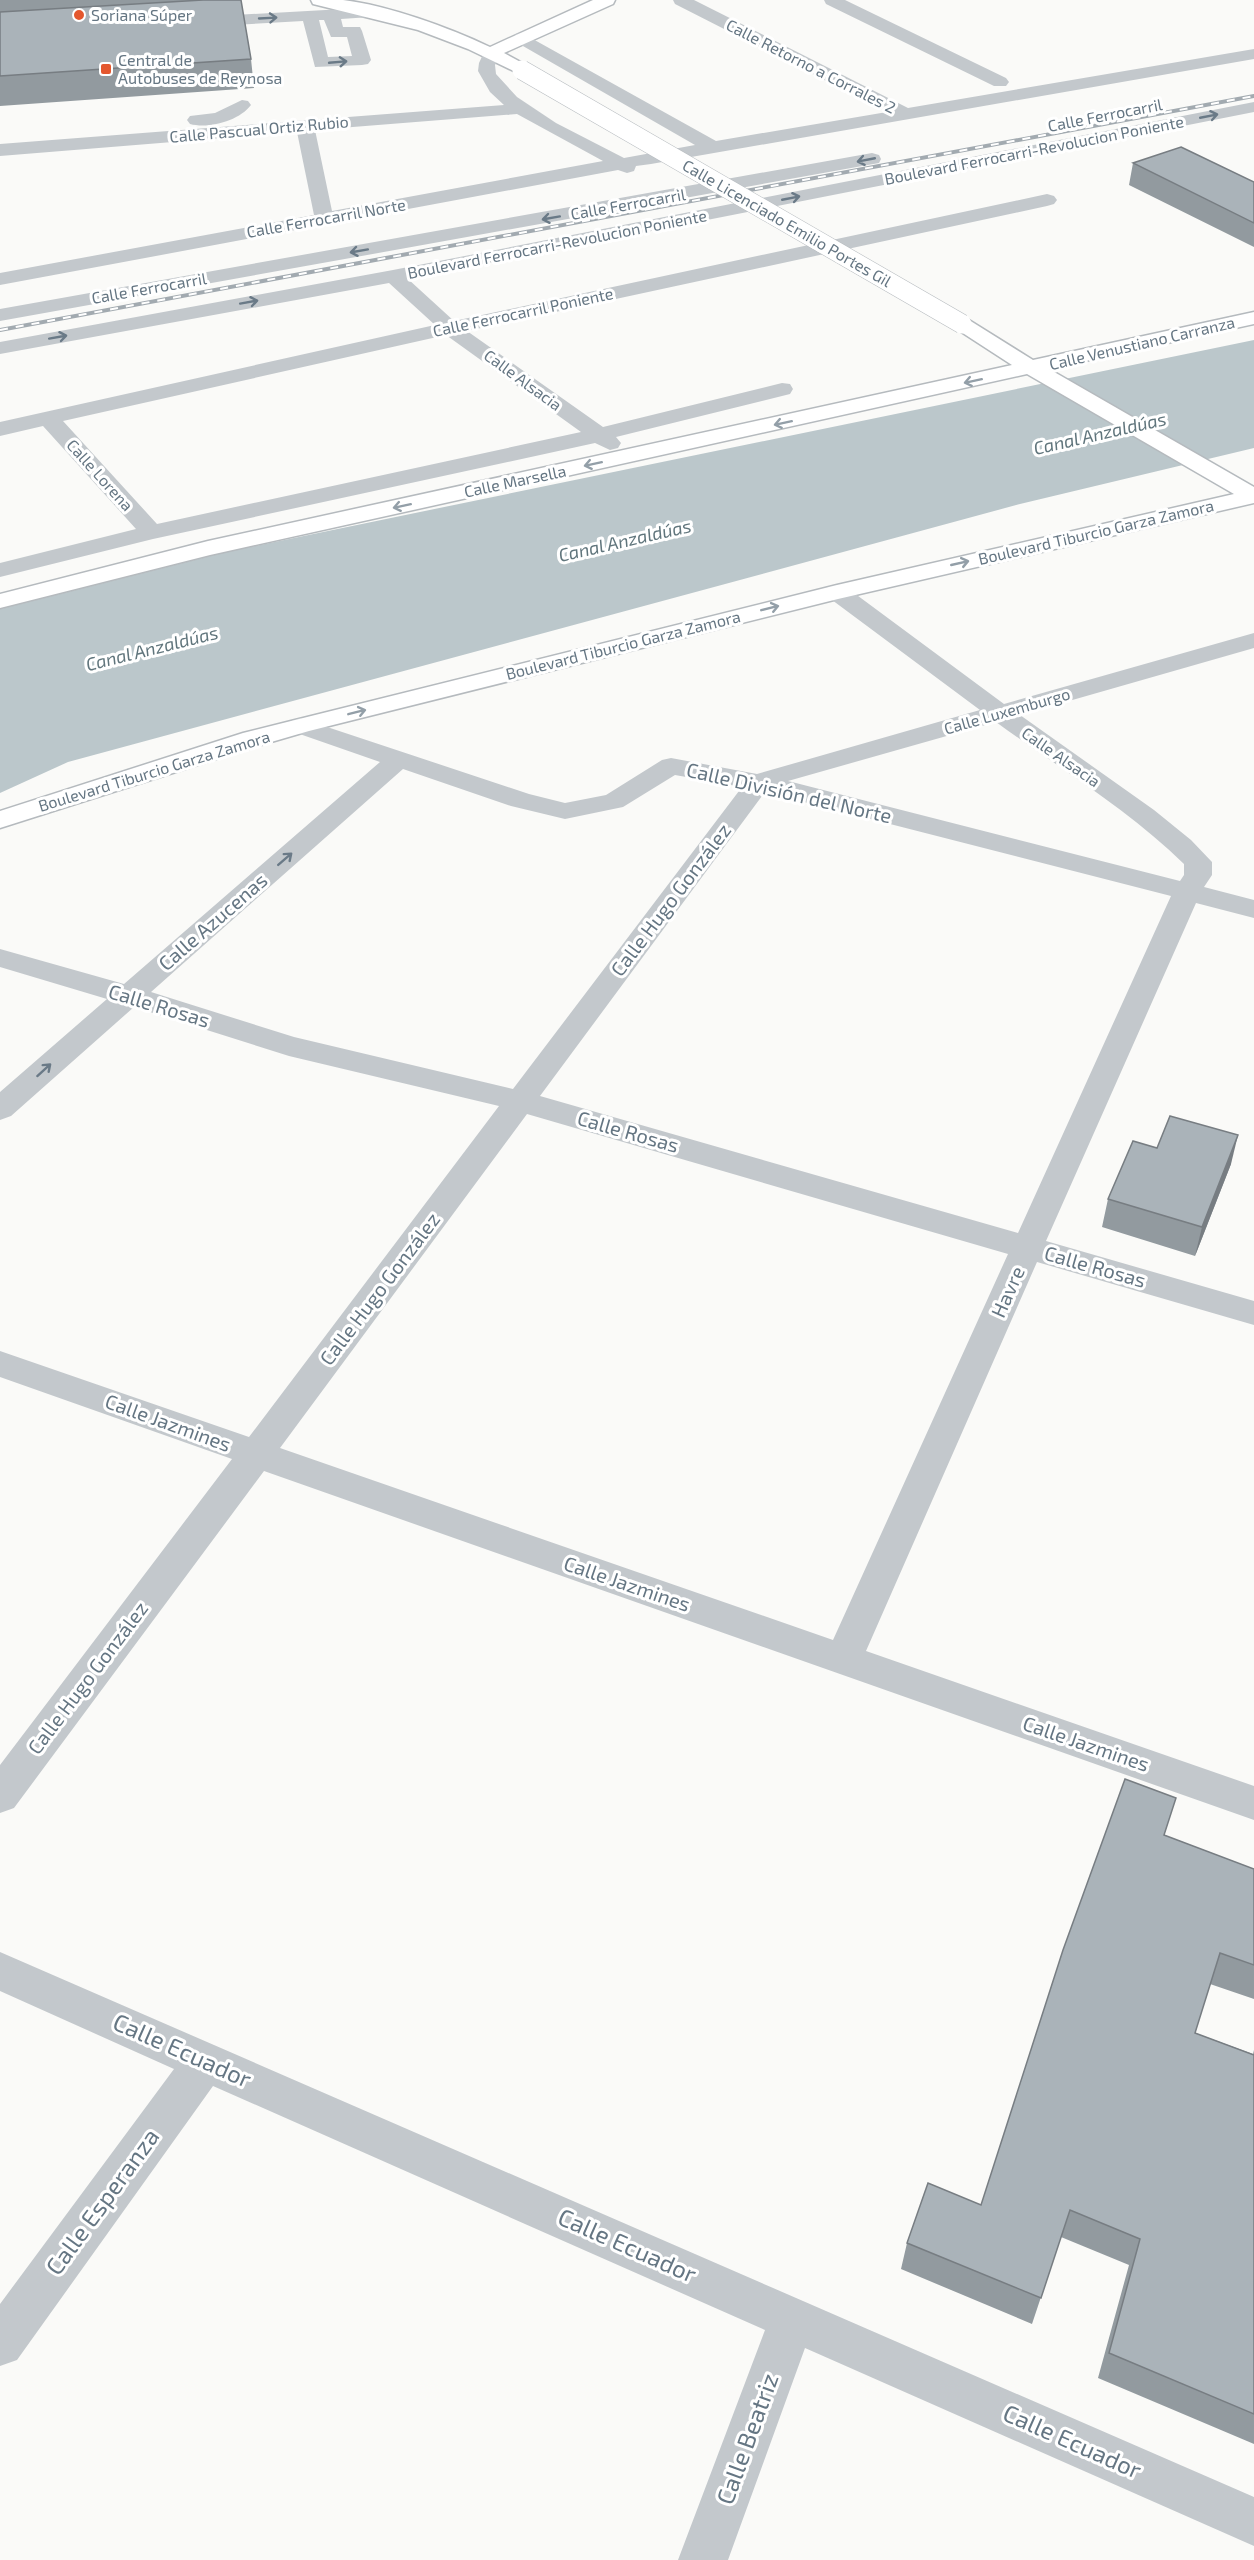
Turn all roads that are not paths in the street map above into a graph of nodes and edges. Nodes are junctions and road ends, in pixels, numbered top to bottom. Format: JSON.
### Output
{"nodes":[{"id":1,"x":320,"y":0,"type":"edge"},
{"id":2,"x":607,"y":0,"type":"edge"},
{"id":3,"x":681,"y":0,"type":"edge"},
{"id":4,"x":832,"y":0,"type":"edge"},
{"id":5,"x":378,"y":12,"type":"junction"},
{"id":6,"x":331,"y":15,"type":"junction"},
{"id":7,"x":310,"y":16,"type":"junction"},
{"id":8,"x":179,"y":23,"type":"edge"},
{"id":9,"x":522,"y":38,"type":"junction"},
{"id":10,"x":492,"y":52,"type":"junction"},
{"id":11,"x":1254,"y":54,"type":"edge"},
{"id":12,"x":1046,"y":74,"type":"dead end"},
{"id":13,"x":1000,"y":82,"type":"junction"},
{"id":14,"x":887,"y":104,"type":"junction"},
{"id":15,"x":242,"y":105,"type":"dead end"},
{"id":16,"x":1254,"y":107,"type":"edge"},
{"id":17,"x":517,"y":108,"type":"junction"},
{"id":18,"x":908,"y":115,"type":"junction"},
{"id":19,"x":304,"y":126,"type":"junction"},
{"id":20,"x":0,"y":133,"type":"edge"},
{"id":21,"x":714,"y":148,"type":"junction"},
{"id":22,"x":0,"y":150,"type":"edge"},
{"id":23,"x":896,"y":154,"type":"dead end"},
{"id":24,"x":651,"y":158,"type":"joint"},
{"id":25,"x":622,"y":164,"type":"junction"},
{"id":26,"x":676,"y":195,"type":"junction"},
{"id":27,"x":1047,"y":200,"type":"dead end"},
{"id":28,"x":324,"y":219,"type":"junction"},
{"id":29,"x":393,"y":276,"type":"junction"},
{"id":30,"x":0,"y":279,"type":"edge"},
{"id":31,"x":0,"y":315,"type":"edge"},
{"id":32,"x":1254,"y":318,"type":"edge"},
{"id":33,"x":450,"y":328,"type":"junction"},
{"id":34,"x":0,"y":348,"type":"edge"},
{"id":35,"x":1031,"y":368,"type":"junction"},
{"id":36,"x":782,"y":389,"type":"dead end"},
{"id":37,"x":48,"y":418,"type":"junction"},
{"id":38,"x":0,"y":429,"type":"edge"},
{"id":39,"x":599,"y":435,"type":"junction"},
{"id":40,"x":629,"y":457,"type":"junction"},
{"id":41,"x":1250,"y":494,"type":"edge"},
{"id":42,"x":152,"y":532,"type":"junction"},
{"id":43,"x":0,"y":570,"type":"edge"},
{"id":44,"x":837,"y":592,"type":"junction"},
{"id":45,"x":0,"y":601,"type":"edge"},
{"id":46,"x":1254,"y":640,"type":"edge"},
{"id":47,"x":1000,"y":713,"type":"junction"},
{"id":48,"x":300,"y":726,"type":"junction"},
{"id":49,"x":399,"y":759,"type":"junction"},
{"id":50,"x":759,"y":782,"type":"junction"},
{"id":51,"x":0,"y":820,"type":"edge"},
{"id":52,"x":1187,"y":891,"type":"junction"},
{"id":53,"x":1246,"y":902,"type":"edge"},
{"id":54,"x":0,"y":958,"type":"edge"},
{"id":55,"x":128,"y":995,"type":"junction"},
{"id":56,"x":520,"y":1101,"type":"junction"},
{"id":57,"x":0,"y":1109,"type":"edge"},
{"id":58,"x":1027,"y":1248,"type":"junction"},
{"id":59,"x":1254,"y":1313,"type":"edge"},
{"id":60,"x":0,"y":1364,"type":"edge"},
{"id":61,"x":256,"y":1454,"type":"junction"},
{"id":62,"x":843,"y":1659,"type":"junction"},
{"id":63,"x":0,"y":1796,"type":"edge"},
{"id":64,"x":1254,"y":1803,"type":"edge"},
{"id":65,"x":0,"y":1971,"type":"edge"},
{"id":66,"x":205,"y":2062,"type":"junction"},
{"id":67,"x":792,"y":2319,"type":"junction"},
{"id":68,"x":0,"y":2343,"type":"edge"},
{"id":69,"x":1254,"y":2522,"type":"edge"},
{"id":70,"x":703,"y":2560,"type":"edge"}],
"edges":[{"from":1,"to":5,"type":"main road","name":"Calle Licenciado Emilio Portes Gil"},
{"from":2,"to":9,"type":"main road"},
{"from":3,"to":14,"type":"street","name":"Calle Retorno a Corrales 2"},
{"from":4,"to":13,"type":"street"},
{"from":5,"to":6,"type":"street"},
{"from":5,"to":10,"type":"main road","name":"Calle Licenciado Emilio Portes Gil"},
{"from":6,"to":7,"type":"street"},
{"from":7,"to":6,"type":"street","one_way":true},
{"from":8,"to":7,"type":"street","one_way":true},
{"from":9,"to":10,"type":"main road"},
{"from":9,"to":21,"type":"street"},
{"from":10,"to":17,"type":"street"},
{"from":10,"to":35,"type":"main road","name":"Calle Licenciado Emilio Portes Gil","bridge":true},
{"from":11,"to":18,"type":"street","name":"Calle Ferrocarril"},
{"from":12,"to":13,"type":"street"},
{"from":13,"to":14,"type":"street"},
{"from":14,"to":18,"type":"street","name":"Calle Retorno a Corrales 2"},
{"from":15,"to":20,"type":"street"},
{"from":29,"to":16,"type":"street","name":"Boulevard Ferrocarri-Revolucion Poniente","one_way":true},
{"from":17,"to":19,"type":"street","name":"Calle Pascual Ortiz Rubio"},
{"from":17,"to":25,"type":"street"},
{"from":18,"to":21,"type":"street","name":"Calle Ferrocarril"},
{"from":19,"to":22,"type":"street","name":"Calle Pascual Ortiz Rubio"},
{"from":19,"to":28,"type":"street"},
{"from":21,"to":24,"type":"street","name":"Calle Ferrocarril"},
{"from":23,"to":26,"type":"street","name":"Calle Ferrocarril","one_way":true},
{"from":24,"to":25,"type":"street","name":"Calle Ferrocarril Norte"},
{"from":25,"to":26,"type":"street"},
{"from":25,"to":28,"type":"street","name":"Calle Ferrocarril Norte"},
{"from":26,"to":31,"type":"street","name":"Calle Ferrocarril","one_way":true},
{"from":27,"to":33,"type":"street","name":"Calle Ferrocarril Poniente"},
{"from":28,"to":30,"type":"street","name":"Calle Ferrocarril Norte"},
{"from":29,"to":33,"type":"street","name":"Calle Alsacia"},
{"from":34,"to":29,"type":"street","name":"Boulevard Ferrocarri-Revolucion Poniente","one_way":true},
{"from":32,"to":35,"type":"main road","name":"Calle Venustiano Carranza"},
{"from":33,"to":37,"type":"street","name":"Calle Ferrocarril Poniente"},
{"from":33,"to":39,"type":"street","name":"Calle Alsacia"},
{"from":35,"to":40,"type":"main road","name":"Calle Marsella","one_way":true},
{"from":35,"to":41,"type":"main road","name":"Calle Licenciado Emilio Portes Gil"},
{"from":36,"to":39,"type":"street"},
{"from":37,"to":38,"type":"street","name":"Calle Ferrocarril Poniente"},
{"from":37,"to":42,"type":"street","name":"Calle Lorena"},
{"from":39,"to":40,"type":"street","name":"Calle Alsacia"},
{"from":39,"to":42,"type":"street"},
{"from":40,"to":45,"type":"main road","name":"Calle Marsella","one_way":true},
{"from":44,"to":41,"type":"main road","name":"Boulevard Tiburcio Garza Zamora","one_way":true},
{"from":42,"to":43,"type":"street"},
{"from":44,"to":47,"type":"street","name":"Calle Alsacia"},
{"from":48,"to":44,"type":"main road","name":"Boulevard Tiburcio Garza Zamora","one_way":true},
{"from":46,"to":47,"type":"street","name":"Calle Luxemburgo"},
{"from":47,"to":50,"type":"street","name":"Calle Luxemburgo"},
{"from":47,"to":52,"type":"street","name":"Calle Alsacia"},
{"from":48,"to":49,"type":"street","name":"Calle División del Norte"},
{"from":48,"to":51,"type":"main road","name":"Boulevard Tiburcio Garza Zamora"},
{"from":49,"to":50,"type":"street","name":"Calle División del Norte"},
{"from":55,"to":49,"type":"street","name":"Calle Azucenas","one_way":true},
{"from":50,"to":52,"type":"street","name":"Calle División del Norte"},
{"from":50,"to":56,"type":"street","name":"Calle Hugo González"},
{"from":52,"to":53,"type":"street","name":"Calle División del Norte"},
{"from":52,"to":58,"type":"street","name":"Havre"},
{"from":54,"to":55,"type":"street","name":"Calle Rosas"},
{"from":55,"to":56,"type":"street","name":"Calle Rosas"},
{"from":57,"to":55,"type":"street","name":"Calle Azucenas","one_way":true},
{"from":56,"to":58,"type":"street","name":"Calle Rosas"},
{"from":56,"to":61,"type":"street","name":"Calle Hugo González"},
{"from":58,"to":59,"type":"street","name":"Calle Rosas"},
{"from":58,"to":62,"type":"street","name":"Havre"},
{"from":60,"to":61,"type":"street","name":"Calle Jazmines"},
{"from":61,"to":62,"type":"street","name":"Calle Jazmines"},
{"from":61,"to":63,"type":"street","name":"Calle Hugo González"},
{"from":62,"to":64,"type":"street","name":"Calle Jazmines"},
{"from":65,"to":66,"type":"street","name":"Calle Ecuador"},
{"from":66,"to":67,"type":"street","name":"Calle Ecuador"},
{"from":66,"to":68,"type":"street","name":"Calle Esperanza"},
{"from":67,"to":69,"type":"street","name":"Calle Ecuador"},
{"from":67,"to":70,"type":"street","name":"Calle Beatriz"}]}
